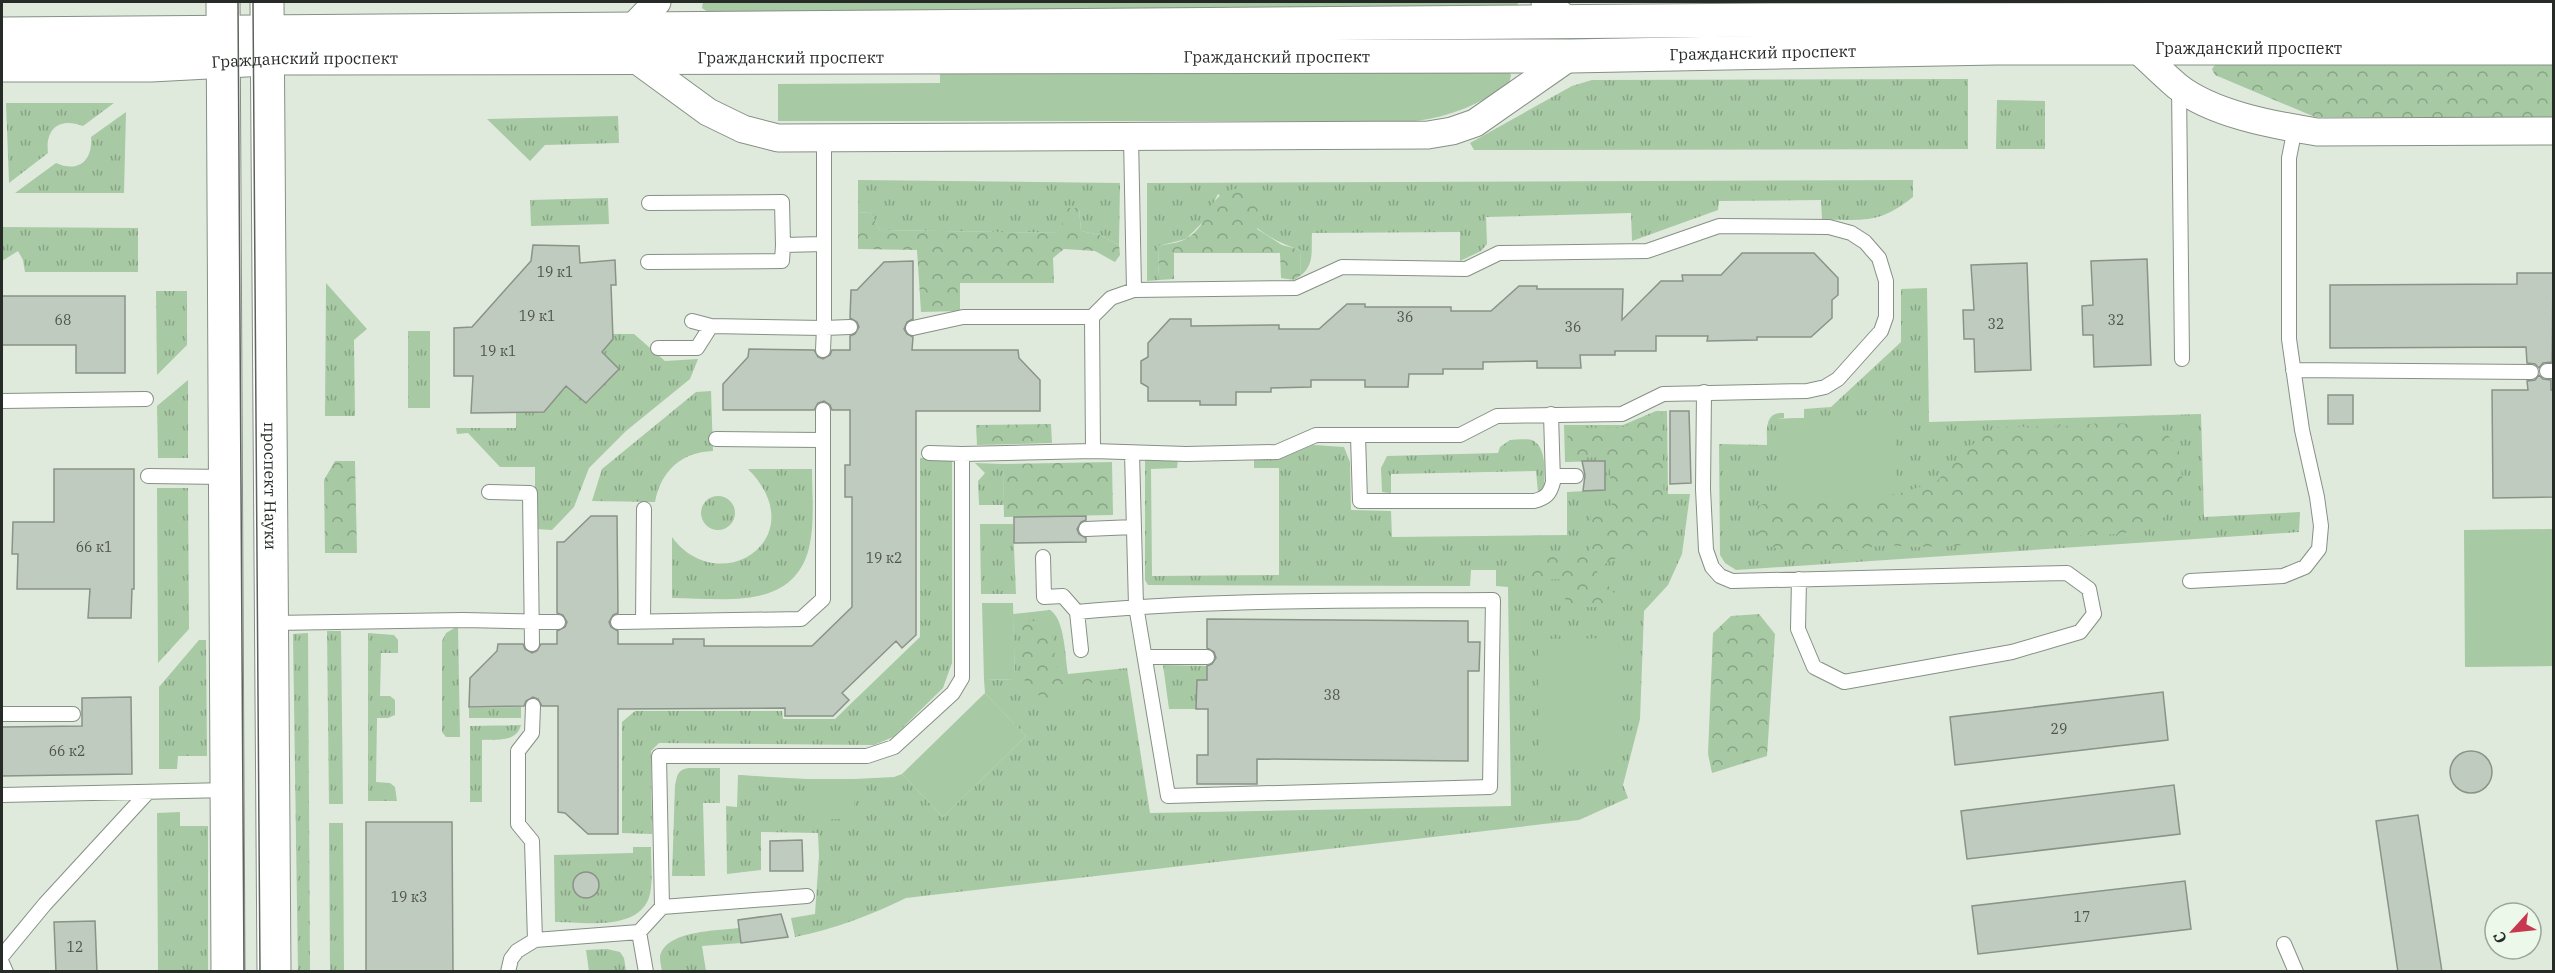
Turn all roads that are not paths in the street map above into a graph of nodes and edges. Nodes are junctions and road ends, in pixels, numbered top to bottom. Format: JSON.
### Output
{"nodes":[{"id":1,"x":657,"y":2,"type":"edge"},
{"id":2,"x":1545,"y":2,"type":"edge"},
{"id":3,"x":2165,"y":2,"type":"edge"},
{"id":4,"x":1774,"y":11,"type":"edge"},
{"id":5,"x":2553,"y":19,"type":"edge"},
{"id":6,"x":1570,"y":22,"type":"junction"},
{"id":7,"x":1945,"y":24,"type":"edge"},
{"id":8,"x":223,"y":31,"type":"edge"},
{"id":9,"x":267,"y":31,"type":"edge"},
{"id":10,"x":2,"y":34,"type":"edge"},
{"id":11,"x":2136,"y":34,"type":"junction"},
{"id":12,"x":632,"y":44,"type":"junction"},
{"id":13,"x":2553,"y":48,"type":"edge"},
{"id":14,"x":1774,"y":52,"type":"junction"},
{"id":15,"x":1571,"y":56,"type":"junction"},
{"id":16,"x":2,"y":65,"type":"edge"},
{"id":17,"x":2179,"y":87,"type":"junction"},
{"id":18,"x":2295,"y":128,"type":"junction"},
{"id":19,"x":2553,"y":131,"type":"edge"},
{"id":20,"x":1131,"y":137,"type":"junction"},
{"id":21,"x":824,"y":138,"type":"junction"},
{"id":22,"x":649,"y":203,"type":"dead end"},
{"id":23,"x":824,"y":244,"type":"junction"},
{"id":24,"x":783,"y":245,"type":"junction"},
{"id":25,"x":648,"y":262,"type":"dead end"},
{"id":26,"x":1134,"y":290,"type":"junction"},
{"id":27,"x":1092,"y":316,"type":"junction"},
{"id":28,"x":692,"y":321,"type":"dead end"},
{"id":29,"x":711,"y":326,"type":"junction"},
{"id":30,"x":850,"y":327,"type":"dead end"},
{"id":31,"x":824,"y":328,"type":"junction"},
{"id":32,"x":913,"y":328,"type":"dead end"},
{"id":33,"x":658,"y":348,"type":"dead end"},
{"id":34,"x":823,"y":350,"type":"dead end"},
{"id":35,"x":2182,"y":359,"type":"dead end"},
{"id":36,"x":2293,"y":370,"type":"junction"},
{"id":37,"x":2531,"y":372,"type":"dead end"},
{"id":38,"x":1704,"y":392,"type":"junction"},
{"id":39,"x":146,"y":399,"type":"dead end"},
{"id":40,"x":2,"y":401,"type":"edge"},
{"id":41,"x":823,"y":410,"type":"dead end"},
{"id":42,"x":1551,"y":414,"type":"junction"},
{"id":43,"x":1358,"y":436,"type":"junction"},
{"id":44,"x":716,"y":439,"type":"dead end"},
{"id":45,"x":823,"y":440,"type":"junction"},
{"id":46,"x":1093,"y":451,"type":"junction"},
{"id":47,"x":929,"y":453,"type":"dead end"},
{"id":48,"x":1132,"y":453,"type":"junction"},
{"id":49,"x":963,"y":454,"type":"junction"},
{"id":50,"x":148,"y":476,"type":"dead end"},
{"id":51,"x":1553,"y":476,"type":"junction"},
{"id":52,"x":1576,"y":476,"type":"dead end"},
{"id":53,"x":225,"y":477,"type":"junction"},
{"id":54,"x":489,"y":492,"type":"dead end"},
{"id":55,"x":644,"y":509,"type":"dead end"},
{"id":56,"x":1134,"y":527,"type":"junction"},
{"id":57,"x":1086,"y":529,"type":"dead end"},
{"id":58,"x":1043,"y":557,"type":"dead end"},
{"id":59,"x":1799,"y":579,"type":"junction"},
{"id":60,"x":2190,"y":581,"type":"dead end"},
{"id":61,"x":1136,"y":606,"type":"junction"},
{"id":62,"x":1077,"y":612,"type":"junction"},
{"id":63,"x":532,"y":621,"type":"junction"},
{"id":64,"x":558,"y":622,"type":"dead end"},
{"id":65,"x":618,"y":622,"type":"dead end"},
{"id":66,"x":643,"y":622,"type":"junction"},
{"id":67,"x":273,"y":623,"type":"junction"},
{"id":68,"x":532,"y":644,"type":"dead end"},
{"id":69,"x":1081,"y":650,"type":"dead end"},
{"id":70,"x":1145,"y":657,"type":"junction"},
{"id":71,"x":1207,"y":657,"type":"dead end"},
{"id":72,"x":533,"y":706,"type":"dead end"},
{"id":73,"x":2,"y":714,"type":"edge"},
{"id":74,"x":73,"y":714,"type":"dead end"},
{"id":75,"x":228,"y":790,"type":"junction"},
{"id":76,"x":148,"y":792,"type":"junction"},
{"id":77,"x":2,"y":795,"type":"edge"},
{"id":78,"x":807,"y":896,"type":"dead end"},
{"id":79,"x":662,"y":907,"type":"junction"},
{"id":80,"x":639,"y":932,"type":"junction"},
{"id":81,"x":535,"y":940,"type":"junction"},
{"id":82,"x":2284,"y":944,"type":"dead end"},
{"id":83,"x":2,"y":956,"type":"edge"},
{"id":84,"x":2,"y":963,"type":"edge"},
{"id":85,"x":6,"y":972,"type":"edge"},
{"id":86,"x":228,"y":972,"type":"edge"},
{"id":87,"x":274,"y":972,"type":"edge"},
{"id":88,"x":508,"y":972,"type":"edge"},
{"id":89,"x":646,"y":972,"type":"edge"},
{"id":90,"x":2296,"y":972,"type":"edge"}],
"edges":[{"from":1,"to":12,"type":"street"},
{"from":2,"to":6,"type":"street"},
{"from":3,"to":11,"type":"street"},
{"from":4,"to":6,"type":"main road","name":"Гражданский проспект"},
{"from":4,"to":7,"type":"main road","name":"Гражданский проспект"},
{"from":4,"to":14,"type":"street"},
{"from":5,"to":11,"type":"main road","name":"Гражданский проспект"},
{"from":6,"to":12,"type":"main road","name":"Гражданский проспект"},
{"from":7,"to":11,"type":"main road","name":"Гражданский проспект"},
{"from":7,"to":14,"type":"main road","name":"Гражданский проспект"},
{"from":8,"to":9,"type":"main road","name":"Гражданский проспект"},
{"from":8,"to":10,"type":"main road","name":"Гражданский проспект"},
{"from":8,"to":16,"type":"main road","name":"Гражданский проспект"},
{"from":8,"to":53,"type":"main road"},
{"from":9,"to":12,"type":"main road","name":"Гражданский проспект"},
{"from":9,"to":67,"type":"main road","name":"проспект Науки"},
{"from":11,"to":13,"type":"main road","name":"Гражданский проспект"},
{"from":11,"to":17,"type":"street"},
{"from":12,"to":15,"type":"main road","name":"Гражданский проспект"},
{"from":12,"to":21,"type":"street"},
{"from":14,"to":15,"type":"main road","name":"Гражданский проспект"},
{"from":15,"to":20,"type":"street"},
{"from":17,"to":18,"type":"street"},
{"from":17,"to":35,"type":"lane"},
{"from":18,"to":19,"type":"street"},
{"from":18,"to":36,"type":"lane"},
{"from":20,"to":21,"type":"street"},
{"from":20,"to":26,"type":"lane"},
{"from":21,"to":23,"type":"lane"},
{"from":22,"to":24,"type":"lane"},
{"from":23,"to":24,"type":"lane"},
{"from":23,"to":31,"type":"lane"},
{"from":24,"to":25,"type":"lane"},
{"from":26,"to":27,"type":"lane"},
{"from":26,"to":38,"type":"lane"},
{"from":27,"to":32,"type":"lane"},
{"from":27,"to":46,"type":"lane"},
{"from":28,"to":29,"type":"lane"},
{"from":29,"to":31,"type":"lane"},
{"from":29,"to":33,"type":"lane"},
{"from":30,"to":31,"type":"lane"},
{"from":31,"to":34,"type":"lane"},
{"from":36,"to":37,"type":"lane"},
{"from":36,"to":60,"type":"lane"},
{"from":38,"to":42,"type":"lane"},
{"from":38,"to":59,"type":"lane"},
{"from":39,"to":40,"type":"lane"},
{"from":41,"to":45,"type":"lane"},
{"from":42,"to":43,"type":"lane"},
{"from":42,"to":51,"type":"lane"},
{"from":43,"to":48,"type":"lane"},
{"from":43,"to":51,"type":"lane"},
{"from":44,"to":45,"type":"lane"},
{"from":45,"to":66,"type":"lane"},
{"from":46,"to":48,"type":"lane"},
{"from":46,"to":49,"type":"lane"},
{"from":47,"to":49,"type":"lane"},
{"from":48,"to":56,"type":"lane"},
{"from":49,"to":79,"type":"lane"},
{"from":50,"to":53,"type":"lane"},
{"from":51,"to":52,"type":"lane"},
{"from":53,"to":75,"type":"main road"},
{"from":54,"to":63,"type":"lane"},
{"from":55,"to":66,"type":"lane"},
{"from":56,"to":57,"type":"lane"},
{"from":56,"to":61,"type":"lane"},
{"from":58,"to":62,"type":"lane"},
{"from":59,"to":59,"type":"lane"},
{"from":61,"to":62,"type":"lane"},
{"from":61,"to":70,"type":"lane"},
{"from":61,"to":70,"type":"lane"},
{"from":62,"to":69,"type":"lane"},
{"from":63,"to":64,"type":"lane"},
{"from":63,"to":67,"type":"lane"},
{"from":63,"to":68,"type":"lane"},
{"from":65,"to":66,"type":"lane"},
{"from":67,"to":87,"type":"main road","name":"проспект Науки"},
{"from":70,"to":71,"type":"lane"},
{"from":72,"to":81,"type":"lane"},
{"from":73,"to":74,"type":"lane"},
{"from":75,"to":76,"type":"lane"},
{"from":75,"to":86,"type":"main road"},
{"from":76,"to":77,"type":"lane"},
{"from":76,"to":83,"type":"lane"},
{"from":78,"to":79,"type":"lane"},
{"from":79,"to":80,"type":"lane"},
{"from":80,"to":81,"type":"lane"},
{"from":80,"to":89,"type":"lane"},
{"from":81,"to":88,"type":"lane"},
{"from":82,"to":90,"type":"lane"},
{"from":84,"to":85,"type":"lane"}]}
